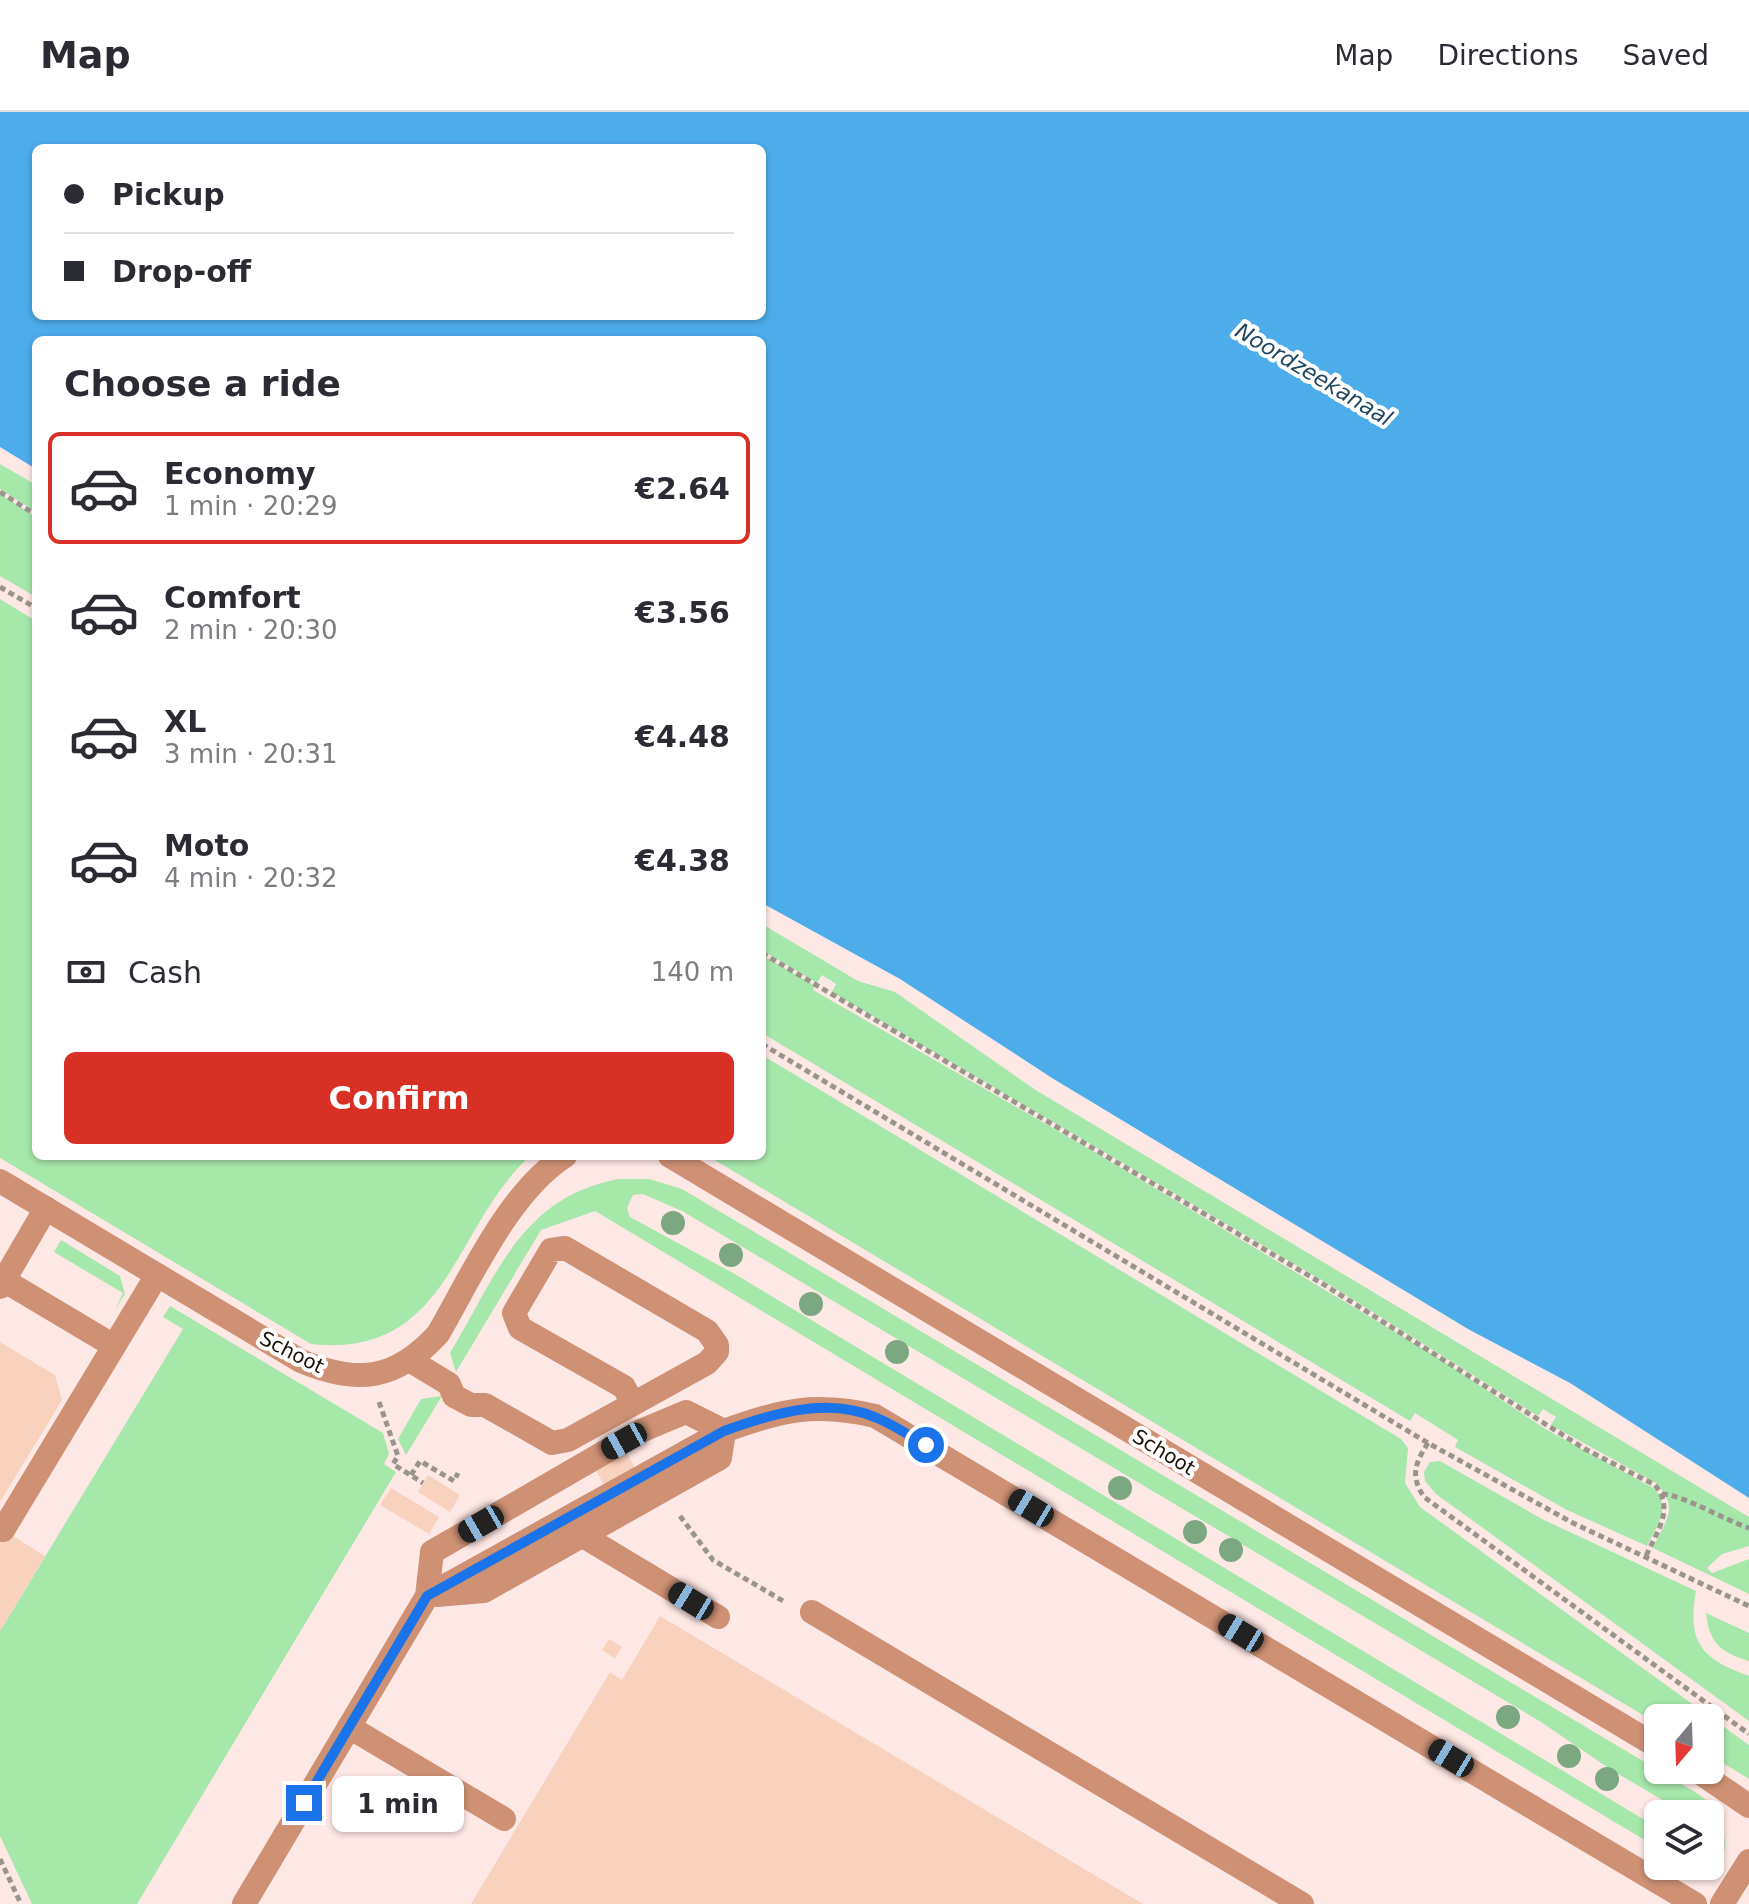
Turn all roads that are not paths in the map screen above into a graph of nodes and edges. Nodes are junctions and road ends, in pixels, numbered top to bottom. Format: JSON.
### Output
{"nodes":[{"id":1,"x":560,"y":1160,"type":"edge"},
{"id":2,"x":677,"y":1160,"type":"edge"},
{"id":3,"x":0,"y":1181,"type":"edge"},
{"id":4,"x":46,"y":1208,"type":"junction"},
{"id":5,"x":157,"y":1275,"type":"junction"},
{"id":6,"x":1,"y":1282,"type":"edge"},
{"id":7,"x":114,"y":1346,"type":"junction"},
{"id":8,"x":411,"y":1361,"type":"junction"},
{"id":9,"x":633,"y":1404,"type":"junction"},
{"id":10,"x":724,"y":1431,"type":"junction"},
{"id":11,"x":560,"y":1522,"type":"junction"},
{"id":12,"x":3,"y":1530,"type":"dead end"},
{"id":13,"x":582,"y":1535,"type":"junction"},
{"id":14,"x":427,"y":1596,"type":"junction"},
{"id":15,"x":812,"y":1612,"type":"road end"},
{"id":16,"x":718,"y":1617,"type":"dead end"},
{"id":17,"x":349,"y":1727,"type":"junction"},
{"id":18,"x":1644,"y":1739,"type":"edge"},
{"id":19,"x":1717,"y":1784,"type":"edge"},
{"id":20,"x":1749,"y":1806,"type":"edge"},
{"id":21,"x":504,"y":1819,"type":"dead end"},
{"id":22,"x":1749,"y":1861,"type":"edge"},
{"id":23,"x":244,"y":1904,"type":"edge"},
{"id":24,"x":1302,"y":1904,"type":"edge"},
{"id":25,"x":1695,"y":1904,"type":"edge"},
{"id":26,"x":1722,"y":1904,"type":"edge"}],
"edges":[{"from":1,"to":8,"type":"street","name":"Schoot"},
{"from":2,"to":18,"type":"street","name":"Schoot"},
{"from":3,"to":4,"type":"street","name":"Schoot"},
{"from":4,"to":5,"type":"street","name":"Schoot"},
{"from":4,"to":6,"type":"street"},
{"from":5,"to":7,"type":"street"},
{"from":5,"to":8,"type":"street","name":"Schoot"},
{"from":6,"to":7,"type":"street"},
{"from":7,"to":12,"type":"street"},
{"from":8,"to":9,"type":"street"},
{"from":9,"to":9,"type":"street"},
{"from":10,"to":11,"type":"street"},
{"from":10,"to":13,"type":"street"},
{"from":10,"to":14,"type":"street"},
{"from":10,"to":25,"type":"street"},
{"from":11,"to":13,"type":"street"},
{"from":11,"to":14,"type":"street"},
{"from":13,"to":14,"type":"street"},
{"from":13,"to":16,"type":"street"},
{"from":14,"to":17,"type":"street"},
{"from":15,"to":24,"type":"street"},
{"from":17,"to":21,"type":"street"},
{"from":17,"to":23,"type":"street"},
{"from":19,"to":20,"type":"street"},
{"from":22,"to":26,"type":"street"}]}
